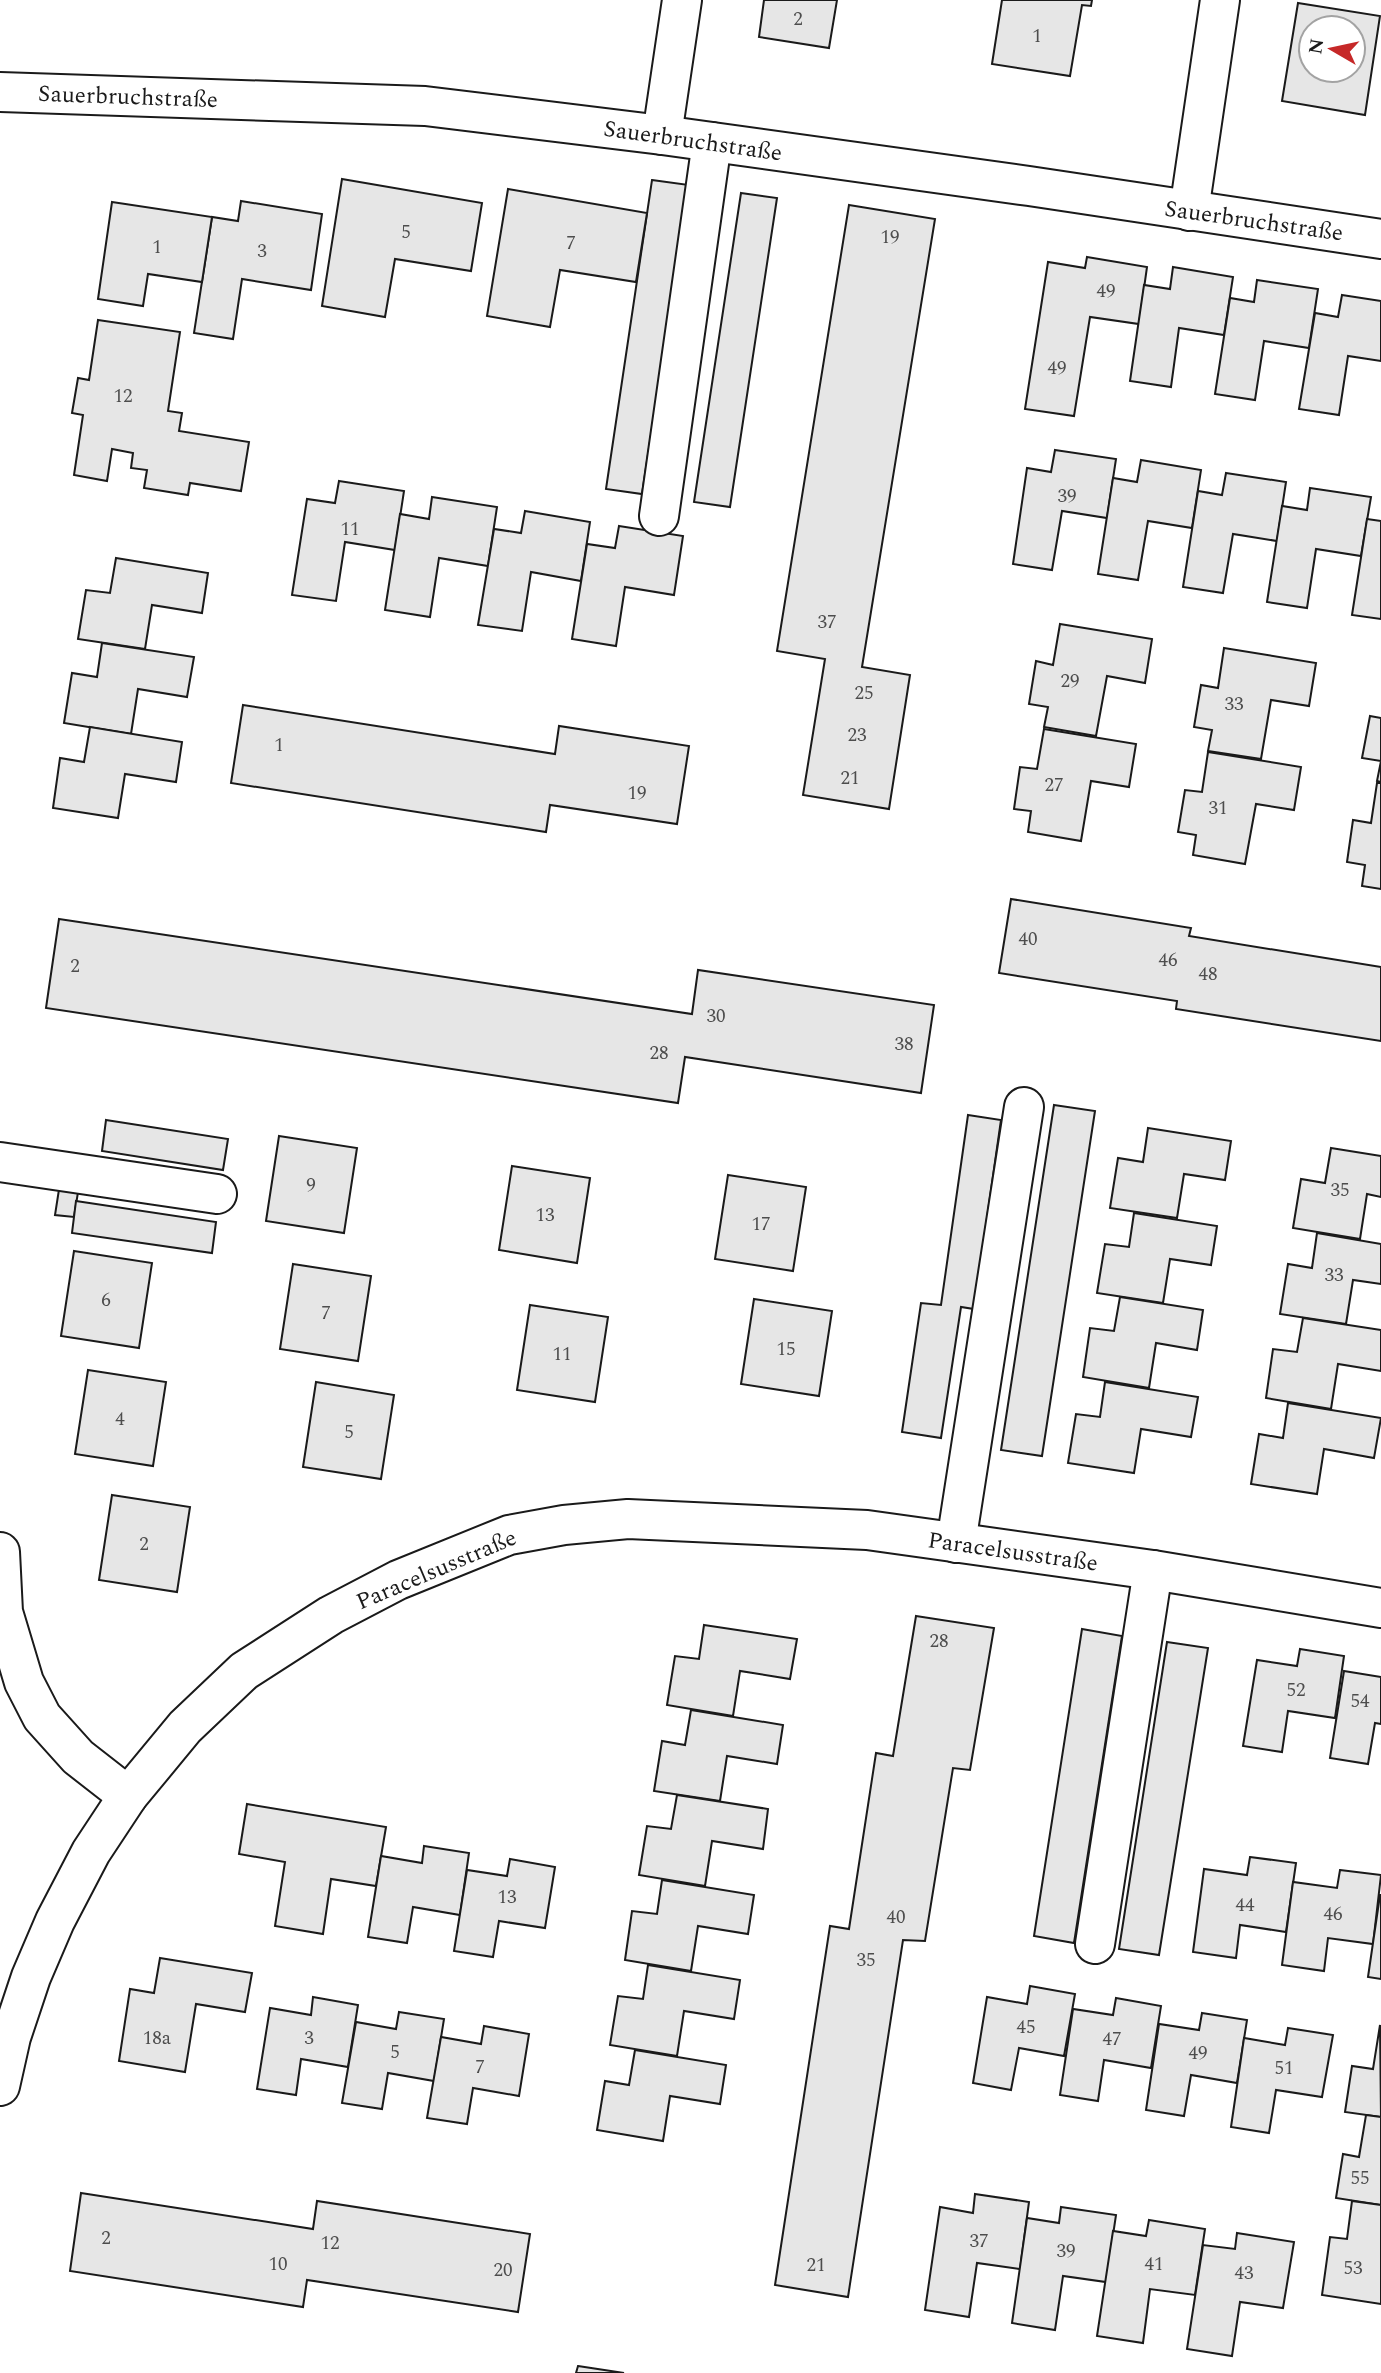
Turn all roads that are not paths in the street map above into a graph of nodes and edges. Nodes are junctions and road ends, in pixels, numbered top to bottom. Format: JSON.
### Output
{"nodes":[{"id":1,"x":682,"y":0,"type":"edge"},
{"id":2,"x":1220,"y":0,"type":"edge"},
{"id":3,"x":0,"y":92,"type":"edge"},
{"id":4,"x":663,"y":135,"type":"junction"},
{"id":5,"x":712,"y":142,"type":"junction"},
{"id":6,"x":1189,"y":211,"type":"junction"},
{"id":7,"x":1381,"y":239,"type":"edge"},
{"id":8,"x":659,"y":516,"type":"dead end"},
{"id":9,"x":1024,"y":1107,"type":"dead end"},
{"id":10,"x":0,"y":1162,"type":"edge"},
{"id":11,"x":217,"y":1194,"type":"dead end"},
{"id":12,"x":956,"y":1543,"type":"junction"},
{"id":13,"x":0,"y":1552,"type":"edge"},
{"id":14,"x":1153,"y":1570,"type":"junction"},
{"id":15,"x":1381,"y":1608,"type":"edge"},
{"id":16,"x":128,"y":1796,"type":"junction"},
{"id":17,"x":1096,"y":1944,"type":"dead end"},
{"id":18,"x":0,"y":2086,"type":"edge"}],
"edges":[{"from":1,"to":4,"type":"street"},
{"from":2,"to":6,"type":"street"},
{"from":3,"to":4,"type":"street","name":"Sauerbruchstraße"},
{"from":4,"to":5,"type":"street","name":"Sauerbruchstraße"},
{"from":5,"to":6,"type":"street","name":"Sauerbruchstraße"},
{"from":5,"to":8,"type":"street"},
{"from":6,"to":7,"type":"street","name":"Sauerbruchstraße"},
{"from":9,"to":12,"type":"street"},
{"from":10,"to":11,"type":"street"},
{"from":12,"to":14,"type":"street","name":"Paracelsusstraße"},
{"from":12,"to":16,"type":"street","name":"Paracelsusstraße"},
{"from":13,"to":16,"type":"street"},
{"from":14,"to":15,"type":"street","name":"Paracelsusstraße"},
{"from":14,"to":17,"type":"street"},
{"from":16,"to":18,"type":"street","name":"Paracelsusstraße"}]}
